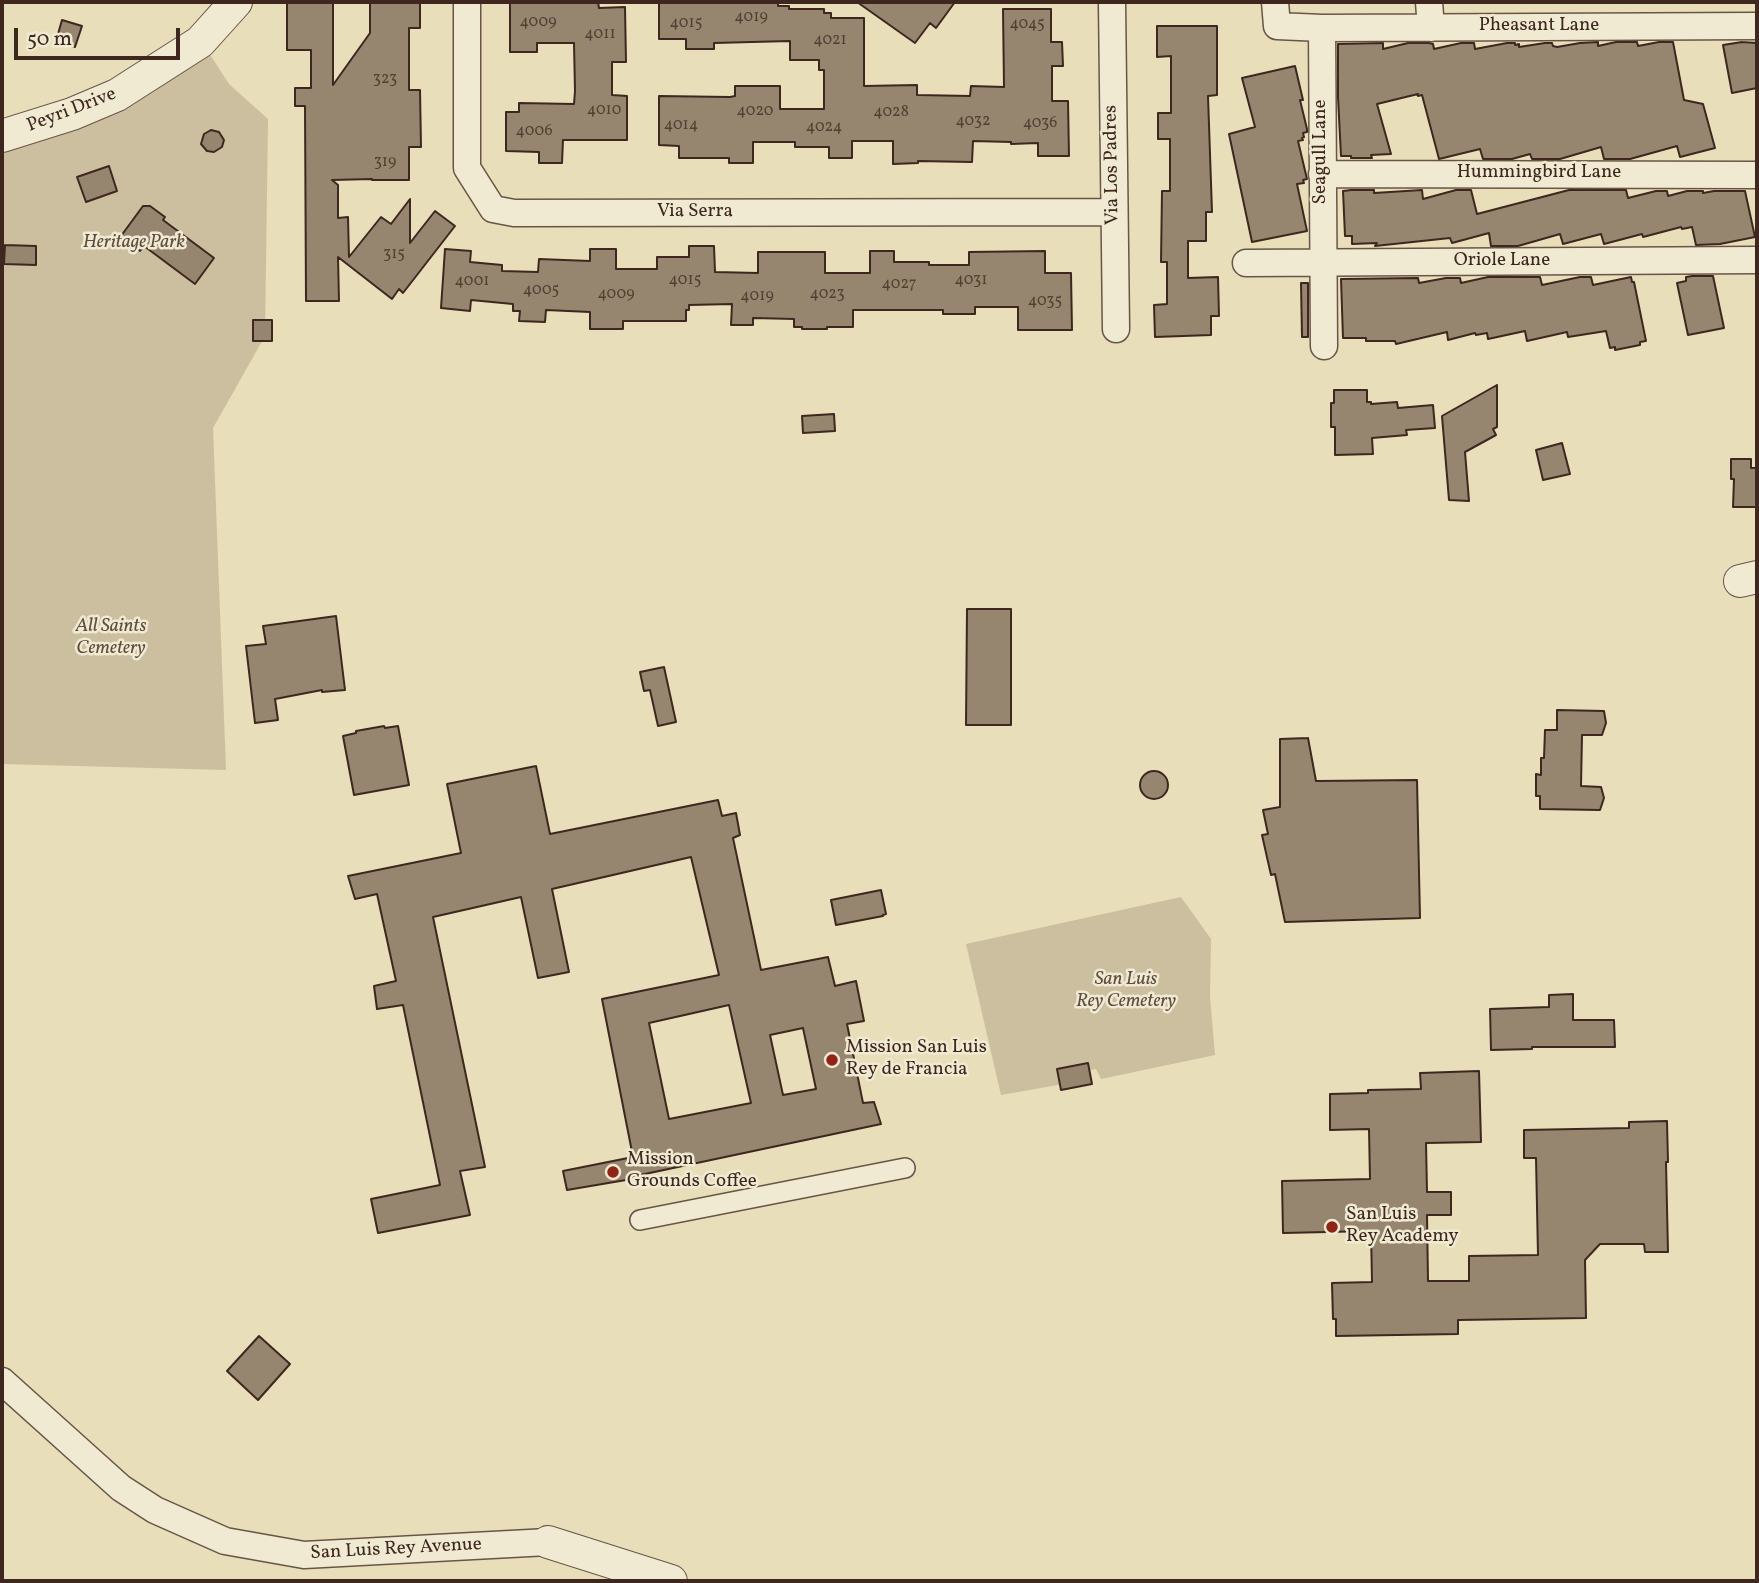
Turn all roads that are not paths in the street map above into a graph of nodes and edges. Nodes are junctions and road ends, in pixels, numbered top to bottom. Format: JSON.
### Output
{"nodes":[{"id":1,"x":236,"y":2,"type":"edge"},
{"id":2,"x":467,"y":2,"type":"edge"},
{"id":3,"x":1112,"y":2,"type":"edge"},
{"id":4,"x":1275,"y":2,"type":"edge"},
{"id":5,"x":1570,"y":14,"type":"edge"},
{"id":6,"x":1719,"y":14,"type":"edge"},
{"id":7,"x":1430,"y":15,"type":"edge"},
{"id":8,"x":1757,"y":26,"type":"edge"},
{"id":9,"x":1322,"y":27,"type":"junction"},
{"id":10,"x":2,"y":136,"type":"edge"},
{"id":11,"x":1322,"y":174,"type":"junction"},
{"id":12,"x":1757,"y":175,"type":"edge"},
{"id":13,"x":1113,"y":212,"type":"junction"},
{"id":14,"x":1757,"y":260,"type":"edge"},
{"id":15,"x":1246,"y":263,"type":"dead end"},
{"id":16,"x":1324,"y":263,"type":"junction"},
{"id":17,"x":1116,"y":329,"type":"dead end"},
{"id":18,"x":1324,"y":346,"type":"dead end"},
{"id":19,"x":905,"y":1168,"type":"dead end"},
{"id":20,"x":640,"y":1220,"type":"dead end"},
{"id":21,"x":2,"y":1381,"type":"edge"},
{"id":22,"x":548,"y":1542,"type":"joint"},
{"id":23,"x":671,"y":1581,"type":"edge"}],
"edges":[{"from":1,"to":10,"type":"street","name":"Peyri Drive"},
{"from":2,"to":13,"type":"street","name":"Via Serra"},
{"from":3,"to":13,"type":"street","name":"Via Los Padres"},
{"from":4,"to":9,"type":"street"},
{"from":5,"to":6,"type":"street","name":"Pheasant Lane"},
{"from":5,"to":7,"type":"street","name":"Pheasant Lane"},
{"from":6,"to":8,"type":"street","name":"Pheasant Lane"},
{"from":7,"to":9,"type":"street","name":"Pheasant Lane"},
{"from":9,"to":11,"type":"street","name":"Seagull Lane"},
{"from":11,"to":12,"type":"street","name":"Hummingbird Lane"},
{"from":11,"to":16,"type":"street","name":"Seagull Lane"},
{"from":13,"to":17,"type":"street","name":"Via Los Padres"},
{"from":14,"to":16,"type":"street","name":"Oriole Lane"},
{"from":15,"to":16,"type":"street","name":"Oriole Lane"},
{"from":16,"to":18,"type":"street","name":"Seagull Lane"},
{"from":19,"to":20,"type":"street"},
{"from":21,"to":22,"type":"street","name":"San Luis Rey Avenue"},
{"from":22,"to":23,"type":"street","name":"San Luis Rey Avenue"}]}
